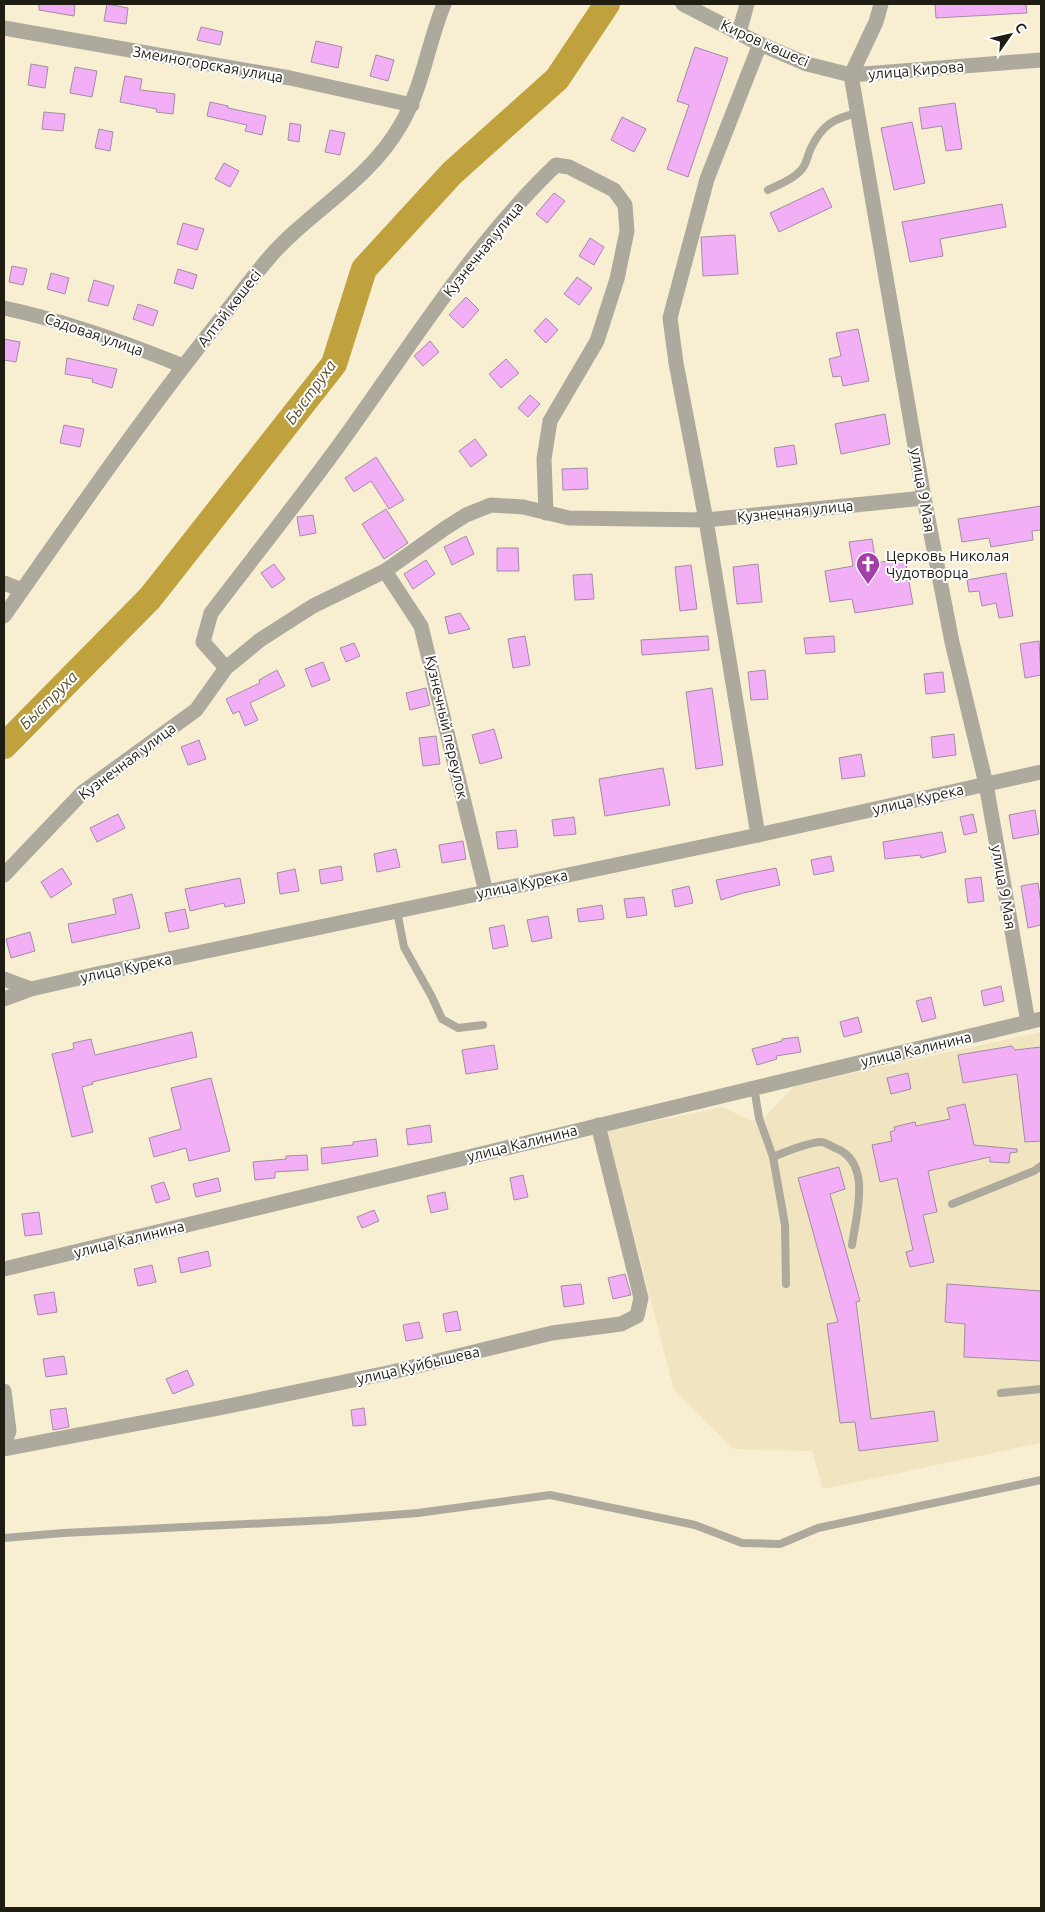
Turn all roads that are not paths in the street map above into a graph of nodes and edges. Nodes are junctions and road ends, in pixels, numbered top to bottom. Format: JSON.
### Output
{"nodes":[{"id":1,"x":444,"y":4,"type":"edge"},
{"id":2,"x":683,"y":4,"type":"edge"},
{"id":3,"x":746,"y":4,"type":"edge"},
{"id":4,"x":880,"y":4,"type":"edge"},
{"id":5,"x":4,"y":28,"type":"edge"},
{"id":6,"x":739,"y":33,"type":"junction"},
{"id":7,"x":760,"y":44,"type":"junction"},
{"id":8,"x":1041,"y":60,"type":"edge"},
{"id":9,"x":851,"y":75,"type":"junction"},
{"id":10,"x":412,"y":105,"type":"junction"},
{"id":11,"x":858,"y":113,"type":"junction"},
{"id":12,"x":768,"y":190,"type":"dead end"},
{"id":13,"x":4,"y":308,"type":"edge"},
{"id":14,"x":183,"y":366,"type":"junction"},
{"id":15,"x":924,"y":498,"type":"junction"},
{"id":16,"x":546,"y":513,"type":"junction"},
{"id":17,"x":706,"y":520,"type":"junction"},
{"id":18,"x":385,"y":571,"type":"junction"},
{"id":19,"x":4,"y":583,"type":"edge"},
{"id":20,"x":22,"y":590,"type":"junction"},
{"id":21,"x":4,"y":616,"type":"edge"},
{"id":22,"x":226,"y":668,"type":"junction"},
{"id":23,"x":1041,"y":772,"type":"edge"},
{"id":24,"x":986,"y":784,"type":"junction"},
{"id":25,"x":758,"y":835,"type":"junction"},
{"id":26,"x":4,"y":875,"type":"edge"},
{"id":27,"x":486,"y":892,"type":"junction"},
{"id":28,"x":397,"y":911,"type":"junction"},
{"id":29,"x":4,"y":979,"type":"edge"},
{"id":30,"x":31,"y":989,"type":"junction"},
{"id":31,"x":4,"y":999,"type":"edge"},
{"id":32,"x":1035,"y":1020,"type":"edge"},
{"id":33,"x":483,"y":1025,"type":"dead end"},
{"id":34,"x":754,"y":1088,"type":"junction"},
{"id":35,"x":598,"y":1125,"type":"junction"},
{"id":36,"x":773,"y":1157,"type":"junction"},
{"id":37,"x":1041,"y":1166,"type":"edge"},
{"id":38,"x":952,"y":1204,"type":"dead end"},
{"id":39,"x":852,"y":1245,"type":"dead end"},
{"id":40,"x":4,"y":1269,"type":"edge"},
{"id":41,"x":786,"y":1284,"type":"dead end"},
{"id":42,"x":1041,"y":1389,"type":"edge"},
{"id":43,"x":4,"y":1392,"type":"edge"},
{"id":44,"x":1001,"y":1393,"type":"dead end"},
{"id":45,"x":4,"y":1448,"type":"edge"},
{"id":46,"x":1041,"y":1480,"type":"edge"},
{"id":47,"x":4,"y":1538,"type":"edge"}],
"edges":[{"from":1,"to":10,"type":"street","name":"Алтай көшесі"},
{"from":2,"to":6,"type":"street","name":"Киров көшесі"},
{"from":3,"to":6,"type":"street"},
{"from":4,"to":9,"type":"street"},
{"from":5,"to":10,"type":"street","name":"Змеиногорская улица"},
{"from":6,"to":7,"type":"street","name":"Киров көшесі"},
{"from":7,"to":9,"type":"street","name":"Киров көшесі"},
{"from":7,"to":17,"type":"street"},
{"from":8,"to":9,"type":"street","name":"улица Кирова"},
{"from":9,"to":11,"type":"street","name":"улица 9 Мая"},
{"from":10,"to":14,"type":"street","name":"Алтай көшесі"},
{"from":11,"to":12,"type":"lane"},
{"from":11,"to":15,"type":"street","name":"улица 9 Мая"},
{"from":13,"to":14,"type":"street","name":"Садовая улица"},
{"from":14,"to":20,"type":"street","name":"Алтай көшесі"},
{"from":15,"to":17,"type":"street","name":"Кузнечная улица"},
{"from":15,"to":24,"type":"street","name":"улица 9 Мая"},
{"from":16,"to":17,"type":"street","name":"Кузнечная улица"},
{"from":16,"to":18,"type":"street","name":"Кузнечная улица"},
{"from":16,"to":22,"type":"street","name":"Кузнечная улица"},
{"from":17,"to":25,"type":"street"},
{"from":18,"to":22,"type":"street","name":"Кузнечная улица"},
{"from":18,"to":27,"type":"street","name":"Кузнечный переулок"},
{"from":19,"to":20,"type":"street"},
{"from":20,"to":21,"type":"street","name":"Алтай көшесі"},
{"from":22,"to":26,"type":"street","name":"Кузнечная улица"},
{"from":23,"to":24,"type":"street","name":"улица Курека"},
{"from":24,"to":25,"type":"street","name":"улица Курека"},
{"from":24,"to":32,"type":"street","name":"улица 9 Мая"},
{"from":25,"to":27,"type":"street","name":"улица Курека"},
{"from":27,"to":28,"type":"street","name":"улица Курека"},
{"from":28,"to":30,"type":"street","name":"улица Курека"},
{"from":28,"to":33,"type":"lane"},
{"from":29,"to":30,"type":"street"},
{"from":30,"to":31,"type":"street","name":"улица Курека"},
{"from":32,"to":34,"type":"street","name":"улица Калинина"},
{"from":34,"to":35,"type":"street","name":"улица Калинина"},
{"from":34,"to":36,"type":"lane"},
{"from":35,"to":40,"type":"street","name":"улица Калинина"},
{"from":35,"to":45,"type":"street","name":"улица Куйбышева"},
{"from":36,"to":39,"type":"lane"},
{"from":36,"to":41,"type":"lane"},
{"from":37,"to":38,"type":"lane"},
{"from":42,"to":44,"type":"lane"},
{"from":43,"to":45,"type":"street"},
{"from":46,"to":47,"type":"lane"}]}
